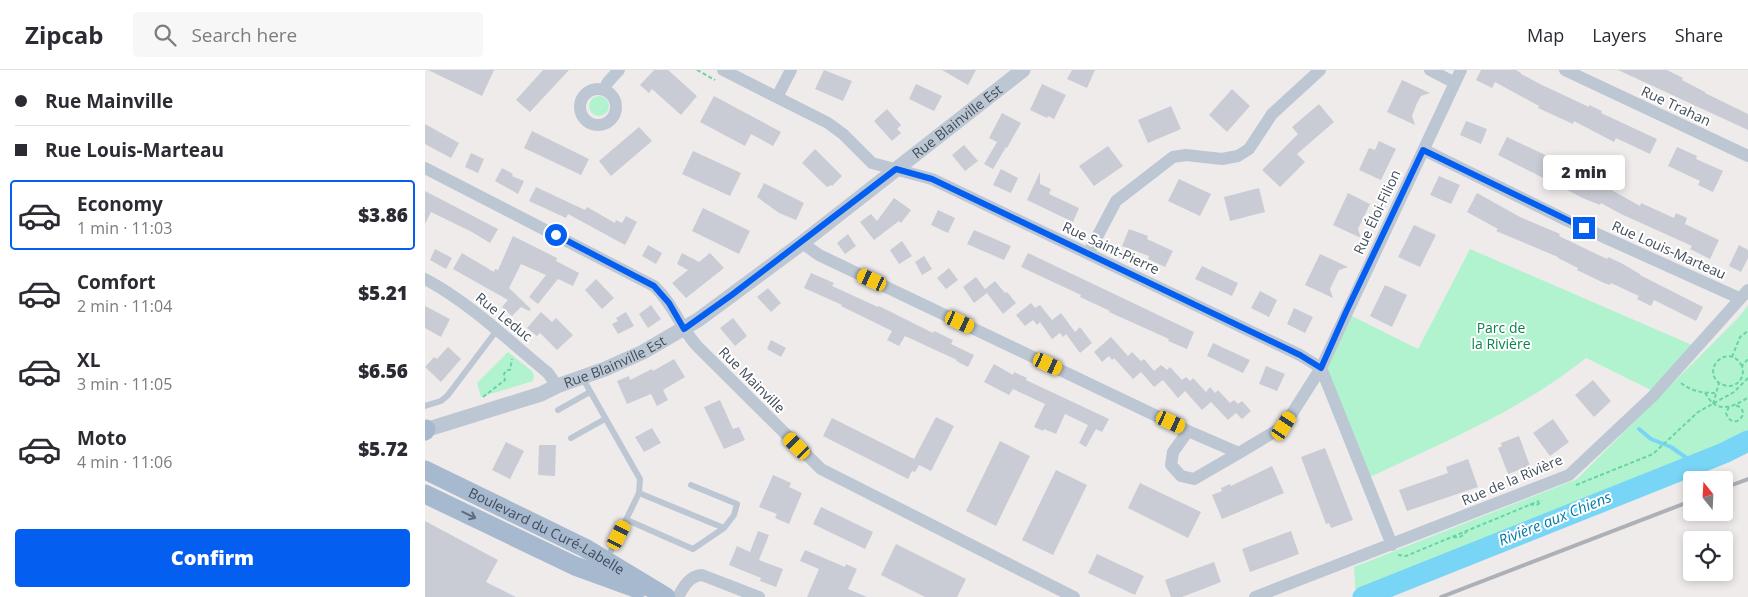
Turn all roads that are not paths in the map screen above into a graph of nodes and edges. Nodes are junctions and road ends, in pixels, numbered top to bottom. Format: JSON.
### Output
{"nodes":[{"id":1,"x":619,"y":70,"type":"edge"},
{"id":2,"x":723,"y":70,"type":"edge"},
{"id":3,"x":791,"y":70,"type":"edge"},
{"id":4,"x":1023,"y":70,"type":"edge"},
{"id":5,"x":1430,"y":70,"type":"edge"},
{"id":6,"x":1461,"y":70,"type":"edge"},
{"id":7,"x":1565,"y":70,"type":"edge"},
{"id":8,"x":1315,"y":71,"type":"edge"},
{"id":9,"x":1455,"y":83,"type":"junction"},
{"id":10,"x":605,"y":89,"type":"dead end"},
{"id":11,"x":777,"y":97,"type":"junction"},
{"id":12,"x":1423,"y":150,"type":"junction"},
{"id":13,"x":1748,"y":156,"type":"edge"},
{"id":14,"x":425,"y":168,"type":"edge"},
{"id":15,"x":896,"y":169,"type":"junction"},
{"id":16,"x":802,"y":243,"type":"junction"},
{"id":17,"x":1088,"y":254,"type":"junction"},
{"id":18,"x":425,"y":279,"type":"edge"},
{"id":19,"x":1744,"y":294,"type":"edge"},
{"id":20,"x":684,"y":329,"type":"junction"},
{"id":21,"x":497,"y":330,"type":"junction"},
{"id":22,"x":1321,"y":368,"type":"junction"},
{"id":23,"x":582,"y":377,"type":"junction"},
{"id":24,"x":557,"y":386,"type":"junction"},
{"id":25,"x":590,"y":392,"type":"junction"},
{"id":26,"x":425,"y":406,"type":"edge"},
{"id":27,"x":557,"y":410,"type":"dead end"},
{"id":28,"x":605,"y":419,"type":"junction"},
{"id":29,"x":425,"y":430,"type":"edge"},
{"id":30,"x":1188,"y":431,"type":"junction"},
{"id":31,"x":571,"y":438,"type":"dead end"},
{"id":32,"x":1239,"y":453,"type":"junction"},
{"id":33,"x":426,"y":468,"type":"edge"},
{"id":34,"x":691,"y":485,"type":"dead end"},
{"id":35,"x":639,"y":493,"type":"junction"},
{"id":36,"x":425,"y":494,"type":"edge"},
{"id":37,"x":627,"y":520,"type":"junction"},
{"id":38,"x":724,"y":528,"type":"junction"},
{"id":39,"x":1392,"y":545,"type":"junction"},
{"id":40,"x":607,"y":560,"type":"junction"},
{"id":41,"x":660,"y":597,"type":"edge"},
{"id":42,"x":666,"y":597,"type":"edge"},
{"id":43,"x":678,"y":597,"type":"edge"},
{"id":44,"x":759,"y":597,"type":"edge"},
{"id":45,"x":1074,"y":597,"type":"edge"},
{"id":46,"x":1255,"y":597,"type":"edge"}],
"edges":[{"from":1,"to":10,"type":"street"},
{"from":2,"to":11,"type":"street","name":"Rue Saint-Pierre"},
{"from":3,"to":11,"type":"street"},
{"from":4,"to":15,"type":"street","name":"Rue Blainville Est"},
{"from":5,"to":9,"type":"street"},
{"from":6,"to":9,"type":"street","name":"Rue Éloi-Filion"},
{"from":7,"to":13,"type":"street","name":"Rue Trahan"},
{"from":8,"to":17,"type":"street"},
{"from":9,"to":12,"type":"street","name":"Rue Éloi-Filion"},
{"from":11,"to":15,"type":"street","name":"Rue Saint-Pierre"},
{"from":12,"to":19,"type":"street","name":"Rue Louis-Marteau"},
{"from":12,"to":22,"type":"street","name":"Rue Éloi-Filion"},
{"from":14,"to":20,"type":"street","name":"Rue Mainville"},
{"from":15,"to":16,"type":"street","name":"Rue Blainville Est"},
{"from":15,"to":17,"type":"street","name":"Rue Saint-Pierre"},
{"from":16,"to":20,"type":"street","name":"Rue Blainville Est"},
{"from":16,"to":30,"type":"street"},
{"from":17,"to":22,"type":"street","name":"Rue Saint-Pierre"},
{"from":18,"to":21,"type":"street","name":"Rue Leduc"},
{"from":19,"to":39,"type":"street","name":"Rue de la Rivière"},
{"from":20,"to":23,"type":"street","name":"Rue Blainville Est"},
{"from":20,"to":45,"type":"street","name":"Rue Mainville"},
{"from":21,"to":24,"type":"street","name":"Rue Leduc"},
{"from":21,"to":26,"type":"lane"},
{"from":22,"to":32,"type":"street","name":"Rue Éloi-Filion"},
{"from":22,"to":39,"type":"street"},
{"from":23,"to":24,"type":"street","name":"Rue Blainville Est"},
{"from":23,"to":25,"type":"lane"},
{"from":24,"to":29,"type":"street","name":"Rue Blainville Est"},
{"from":25,"to":27,"type":"lane"},
{"from":25,"to":28,"type":"lane"},
{"from":28,"to":31,"type":"lane"},
{"from":28,"to":35,"type":"lane"},
{"from":30,"to":32,"type":"street"},
{"from":30,"to":32,"type":"street","name":"Rue Éloi-Filion"},
{"from":33,"to":40,"type":"main road","name":"Boulevard du Curé-Labelle"},
{"from":34,"to":38,"type":"lane"},
{"from":35,"to":37,"type":"lane"},
{"from":35,"to":38,"type":"lane"},
{"from":36,"to":41,"type":"main road","name":"Boulevard du Curé-Labelle","one_way":true},
{"from":37,"to":38,"type":"lane"},
{"from":37,"to":40,"type":"lane"},
{"from":39,"to":46,"type":"street","name":"Rue de la Rivière"},
{"from":40,"to":42,"type":"main road","name":"Boulevard du Curé-Labelle"},
{"from":43,"to":44,"type":"street"}]}
